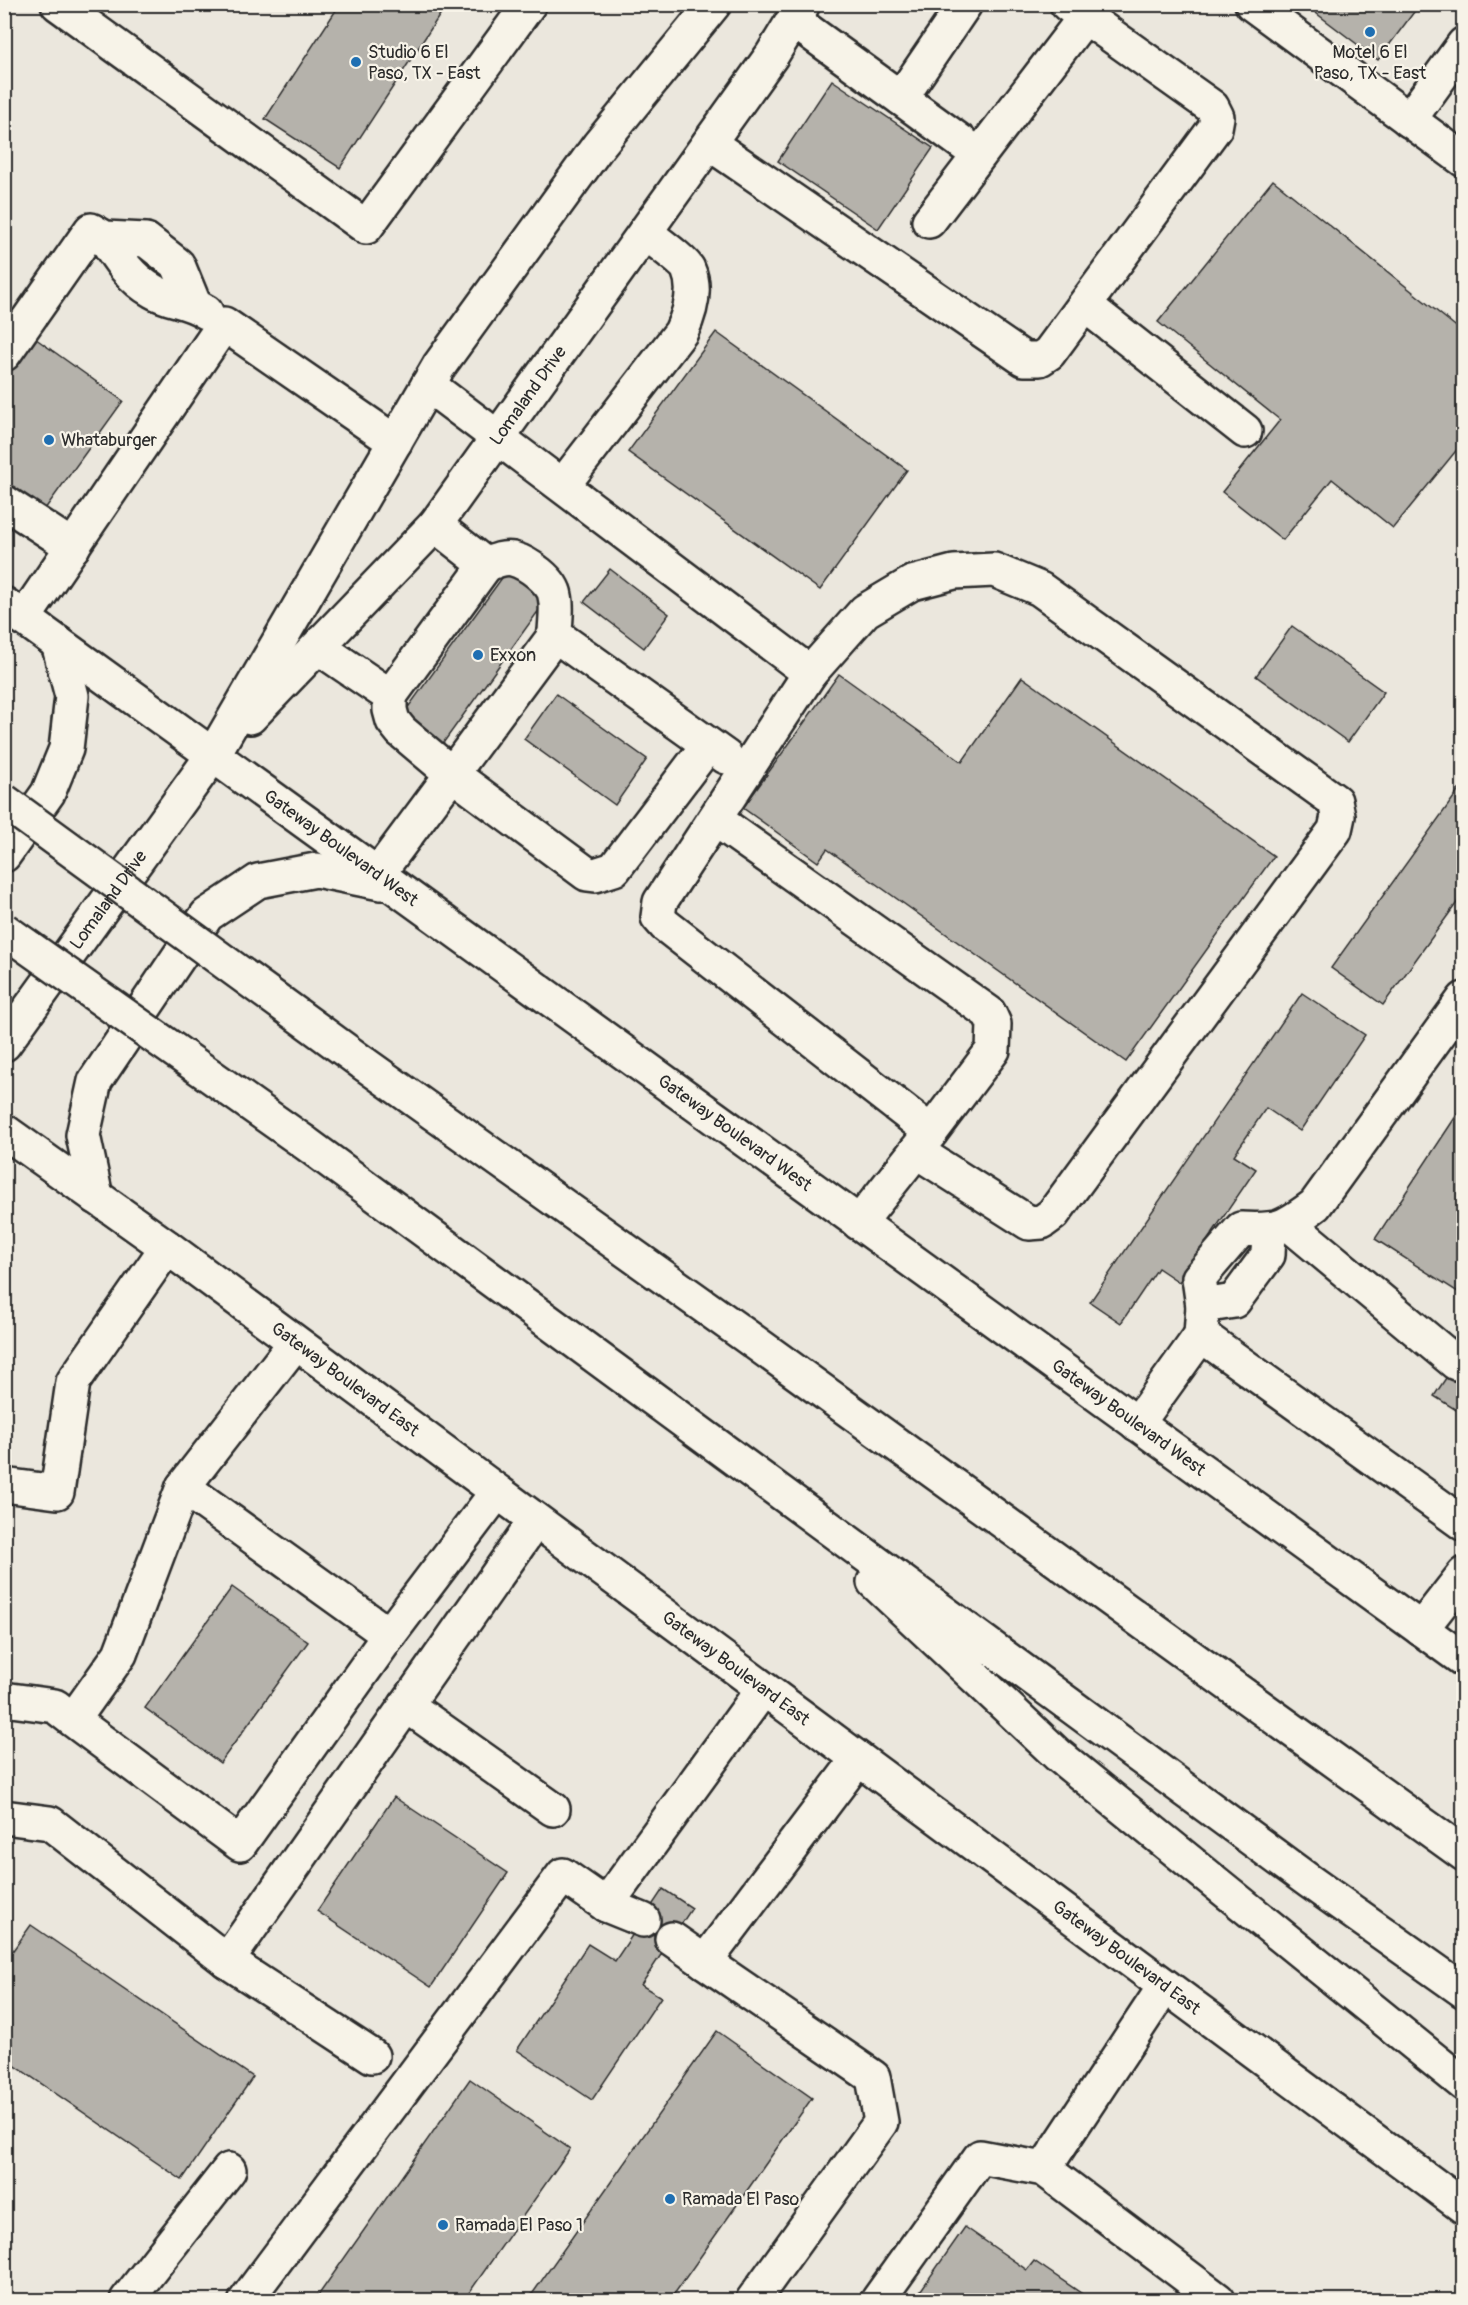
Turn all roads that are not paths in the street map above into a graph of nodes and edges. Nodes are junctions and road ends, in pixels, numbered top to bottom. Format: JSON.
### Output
{"nodes":[{"id":1,"x":58,"y":4,"type":"edge"},
{"id":2,"x":529,"y":4,"type":"edge"},
{"id":3,"x":965,"y":4,"type":"edge"},
{"id":4,"x":1252,"y":4,"type":"edge"},
{"id":5,"x":697,"y":10,"type":"edge"},
{"id":6,"x":1076,"y":11,"type":"edge"},
{"id":7,"x":798,"y":13,"type":"edge"},
{"id":8,"x":1464,"y":44,"type":"edge"},
{"id":9,"x":900,"y":98,"type":"junction"},
{"id":10,"x":1408,"y":120,"type":"junction"},
{"id":11,"x":709,"y":143,"type":"junction"},
{"id":12,"x":979,"y":155,"type":"junction"},
{"id":13,"x":1464,"y":160,"type":"edge"},
{"id":14,"x":929,"y":221,"type":"dead end"},
{"id":15,"x":645,"y":232,"type":"junction"},
{"id":16,"x":1085,"y":304,"type":"junction"},
{"id":17,"x":224,"y":324,"type":"junction"},
{"id":18,"x":4,"y":354,"type":"edge"},
{"id":19,"x":428,"y":385,"type":"junction"},
{"id":20,"x":1245,"y":431,"type":"dead end"},
{"id":21,"x":498,"y":437,"type":"junction"},
{"id":22,"x":395,"y":442,"type":"junction"},
{"id":23,"x":563,"y":485,"type":"junction"},
{"id":24,"x":4,"y":502,"type":"edge"},
{"id":25,"x":435,"y":525,"type":"junction"},
{"id":26,"x":73,"y":546,"type":"junction"},
{"id":27,"x":486,"y":565,"type":"junction"},
{"id":28,"x":14,"y":611,"type":"edge"},
{"id":29,"x":555,"y":635,"type":"junction"},
{"id":30,"x":58,"y":643,"type":"junction"},
{"id":31,"x":318,"y":647,"type":"junction"},
{"id":32,"x":810,"y":673,"type":"junction"},
{"id":33,"x":390,"y":696,"type":"junction"},
{"id":34,"x":708,"y":745,"type":"junction"},
{"id":35,"x":213,"y":755,"type":"junction"},
{"id":36,"x":745,"y":772,"type":"junction"},
{"id":37,"x":452,"y":774,"type":"junction"},
{"id":38,"x":4,"y":801,"type":"edge"},
{"id":39,"x":715,"y":819,"type":"junction"},
{"id":40,"x":4,"y":855,"type":"edge"},
{"id":41,"x":384,"y":880,"type":"junction"},
{"id":42,"x":4,"y":930,"type":"edge"},
{"id":43,"x":1464,"y":999,"type":"edge"},
{"id":44,"x":4,"y":1044,"type":"edge"},
{"id":45,"x":4,"y":1131,"type":"edge"},
{"id":46,"x":924,"y":1142,"type":"junction"},
{"id":47,"x":96,"y":1197,"type":"junction"},
{"id":48,"x":859,"y":1223,"type":"junction"},
{"id":49,"x":1279,"y":1227,"type":"junction"},
{"id":50,"x":166,"y":1247,"type":"junction"},
{"id":51,"x":1202,"y":1321,"type":"junction"},
{"id":52,"x":295,"y":1343,"type":"junction"},
{"id":53,"x":1456,"y":1363,"type":"dead end"},
{"id":54,"x":1137,"y":1424,"type":"junction"},
{"id":55,"x":766,"y":1480,"type":"junction"},
{"id":56,"x":4,"y":1485,"type":"edge"},
{"id":57,"x":183,"y":1487,"type":"junction"},
{"id":58,"x":497,"y":1492,"type":"junction"},
{"id":59,"x":535,"y":1521,"type":"junction"},
{"id":60,"x":1464,"y":1524,"type":"edge"},
{"id":61,"x":1464,"y":1574,"type":"edge"},
{"id":62,"x":1421,"y":1629,"type":"junction"},
{"id":63,"x":389,"y":1635,"type":"junction"},
{"id":64,"x":1464,"y":1660,"type":"edge"},
{"id":65,"x":763,"y":1689,"type":"junction"},
{"id":66,"x":4,"y":1699,"type":"edge"},
{"id":67,"x":406,"y":1705,"type":"junction"},
{"id":68,"x":73,"y":1720,"type":"junction"},
{"id":69,"x":858,"y":1759,"type":"junction"},
{"id":70,"x":553,"y":1809,"type":"dead end"},
{"id":71,"x":4,"y":1817,"type":"edge"},
{"id":72,"x":1464,"y":1854,"type":"edge"},
{"id":73,"x":606,"y":1905,"type":"junction"},
{"id":74,"x":643,"y":1920,"type":"dead end"},
{"id":75,"x":672,"y":1939,"type":"dead end"},
{"id":76,"x":227,"y":1960,"type":"junction"},
{"id":77,"x":705,"y":1962,"type":"junction"},
{"id":78,"x":1165,"y":1986,"type":"junction"},
{"id":79,"x":1464,"y":1991,"type":"edge"},
{"id":80,"x":372,"y":2056,"type":"dead end"},
{"id":81,"x":1464,"y":2084,"type":"edge"},
{"id":82,"x":1044,"y":2169,"type":"junction"},
{"id":83,"x":229,"y":2170,"type":"dead end"},
{"id":84,"x":1464,"y":2207,"type":"edge"},
{"id":85,"x":127,"y":2301,"type":"edge"},
{"id":86,"x":246,"y":2301,"type":"edge"},
{"id":87,"x":753,"y":2301,"type":"edge"},
{"id":88,"x":878,"y":2301,"type":"edge"},
{"id":89,"x":1218,"y":2301,"type":"edge"}],
"edges":[{"from":1,"to":2,"type":"main road"},
{"from":3,"to":9,"type":"main road"},
{"from":4,"to":10,"type":"main road"},
{"from":5,"to":19,"type":"main road","name":"Lomaland Drive"},
{"from":6,"to":12,"type":"main road"},
{"from":6,"to":16,"type":"main road"},
{"from":7,"to":9,"type":"main road"},
{"from":7,"to":11,"type":"main road","name":"Lomaland Drive"},
{"from":8,"to":10,"type":"main road"},
{"from":9,"to":12,"type":"main road"},
{"from":10,"to":13,"type":"main road"},
{"from":11,"to":15,"type":"main road","name":"Lomaland Drive"},
{"from":11,"to":16,"type":"main road"},
{"from":12,"to":14,"type":"main road"},
{"from":15,"to":21,"type":"main road","name":"Lomaland Drive"},
{"from":15,"to":23,"type":"main road"},
{"from":16,"to":20,"type":"main road"},
{"from":17,"to":18,"type":"main road"},
{"from":17,"to":22,"type":"main road"},
{"from":17,"to":26,"type":"main road"},
{"from":19,"to":21,"type":"main road"},
{"from":19,"to":22,"type":"main road","name":"Lomaland Drive"},
{"from":21,"to":23,"type":"main road"},
{"from":21,"to":25,"type":"main road","name":"Lomaland Drive"},
{"from":22,"to":35,"type":"main road","name":"Lomaland Drive"},
{"from":23,"to":32,"type":"main road"},
{"from":24,"to":26,"type":"main road"},
{"from":25,"to":27,"type":"main road"},
{"from":25,"to":31,"type":"main road","name":"Lomaland Drive"},
{"from":26,"to":28,"type":"main road"},
{"from":27,"to":29,"type":"main road"},
{"from":27,"to":33,"type":"main road"},
{"from":28,"to":30,"type":"main road","name":"Gateway Boulevard West"},
{"from":29,"to":34,"type":"main road"},
{"from":29,"to":37,"type":"main road"},
{"from":30,"to":35,"type":"main road","name":"Gateway Boulevard West"},
{"from":30,"to":40,"type":"main road"},
{"from":31,"to":33,"type":"main road"},
{"from":31,"to":35,"type":"main road","name":"Lomaland Drive"},
{"from":32,"to":36,"type":"main road"},
{"from":32,"to":46,"type":"main road"},
{"from":33,"to":37,"type":"main road"},
{"from":34,"to":36,"type":"main road"},
{"from":34,"to":37,"type":"main road"},
{"from":35,"to":41,"type":"main road","name":"Gateway Boulevard West"},
{"from":35,"to":44,"type":"main road","name":"Lomaland Drive"},
{"from":36,"to":39,"type":"main road"},
{"from":37,"to":41,"type":"main road"},
{"from":38,"to":72,"type":"main road","bridge":true},
{"from":39,"to":46,"type":"main road"},
{"from":39,"to":46,"type":"main road"},
{"from":41,"to":47,"type":"main road"},
{"from":41,"to":48,"type":"main road","name":"Gateway Boulevard West"},
{"from":42,"to":55,"type":"main road","bridge":true},
{"from":43,"to":49,"type":"main road"},
{"from":45,"to":47,"type":"main road","name":"Gateway Boulevard East"},
{"from":46,"to":48,"type":"main road"},
{"from":47,"to":50,"type":"main road","name":"Gateway Boulevard East"},
{"from":48,"to":54,"type":"main road","name":"Gateway Boulevard West"},
{"from":49,"to":51,"type":"main road"},
{"from":49,"to":53,"type":"main road"},
{"from":50,"to":52,"type":"main road","name":"Gateway Boulevard East"},
{"from":50,"to":56,"type":"main road"},
{"from":51,"to":54,"type":"main road"},
{"from":51,"to":60,"type":"main road"},
{"from":52,"to":57,"type":"main road"},
{"from":52,"to":58,"type":"main road","name":"Gateway Boulevard East"},
{"from":54,"to":62,"type":"main road","name":"Gateway Boulevard West"},
{"from":55,"to":79,"type":"main road"},
{"from":55,"to":81,"type":"main road"},
{"from":57,"to":63,"type":"main road"},
{"from":57,"to":68,"type":"main road"},
{"from":58,"to":59,"type":"main road","name":"Gateway Boulevard East"},
{"from":58,"to":63,"type":"main road"},
{"from":59,"to":65,"type":"main road","name":"Gateway Boulevard East"},
{"from":59,"to":67,"type":"main road"},
{"from":61,"to":62,"type":"main road"},
{"from":62,"to":64,"type":"main road","name":"Gateway Boulevard West"},
{"from":63,"to":68,"type":"main road"},
{"from":65,"to":69,"type":"main road","name":"Gateway Boulevard East"},
{"from":65,"to":73,"type":"main road"},
{"from":66,"to":68,"type":"main road"},
{"from":67,"to":70,"type":"main road"},
{"from":67,"to":76,"type":"main road"},
{"from":69,"to":77,"type":"main road"},
{"from":69,"to":78,"type":"main road","name":"Gateway Boulevard East"},
{"from":71,"to":76,"type":"main road"},
{"from":73,"to":74,"type":"main road"},
{"from":73,"to":86,"type":"main road"},
{"from":75,"to":77,"type":"main road"},
{"from":76,"to":80,"type":"main road"},
{"from":77,"to":87,"type":"main road"},
{"from":78,"to":82,"type":"main road"},
{"from":78,"to":84,"type":"main road","name":"Gateway Boulevard East"},
{"from":82,"to":88,"type":"main road"},
{"from":82,"to":89,"type":"main road"},
{"from":83,"to":85,"type":"main road"}]}
